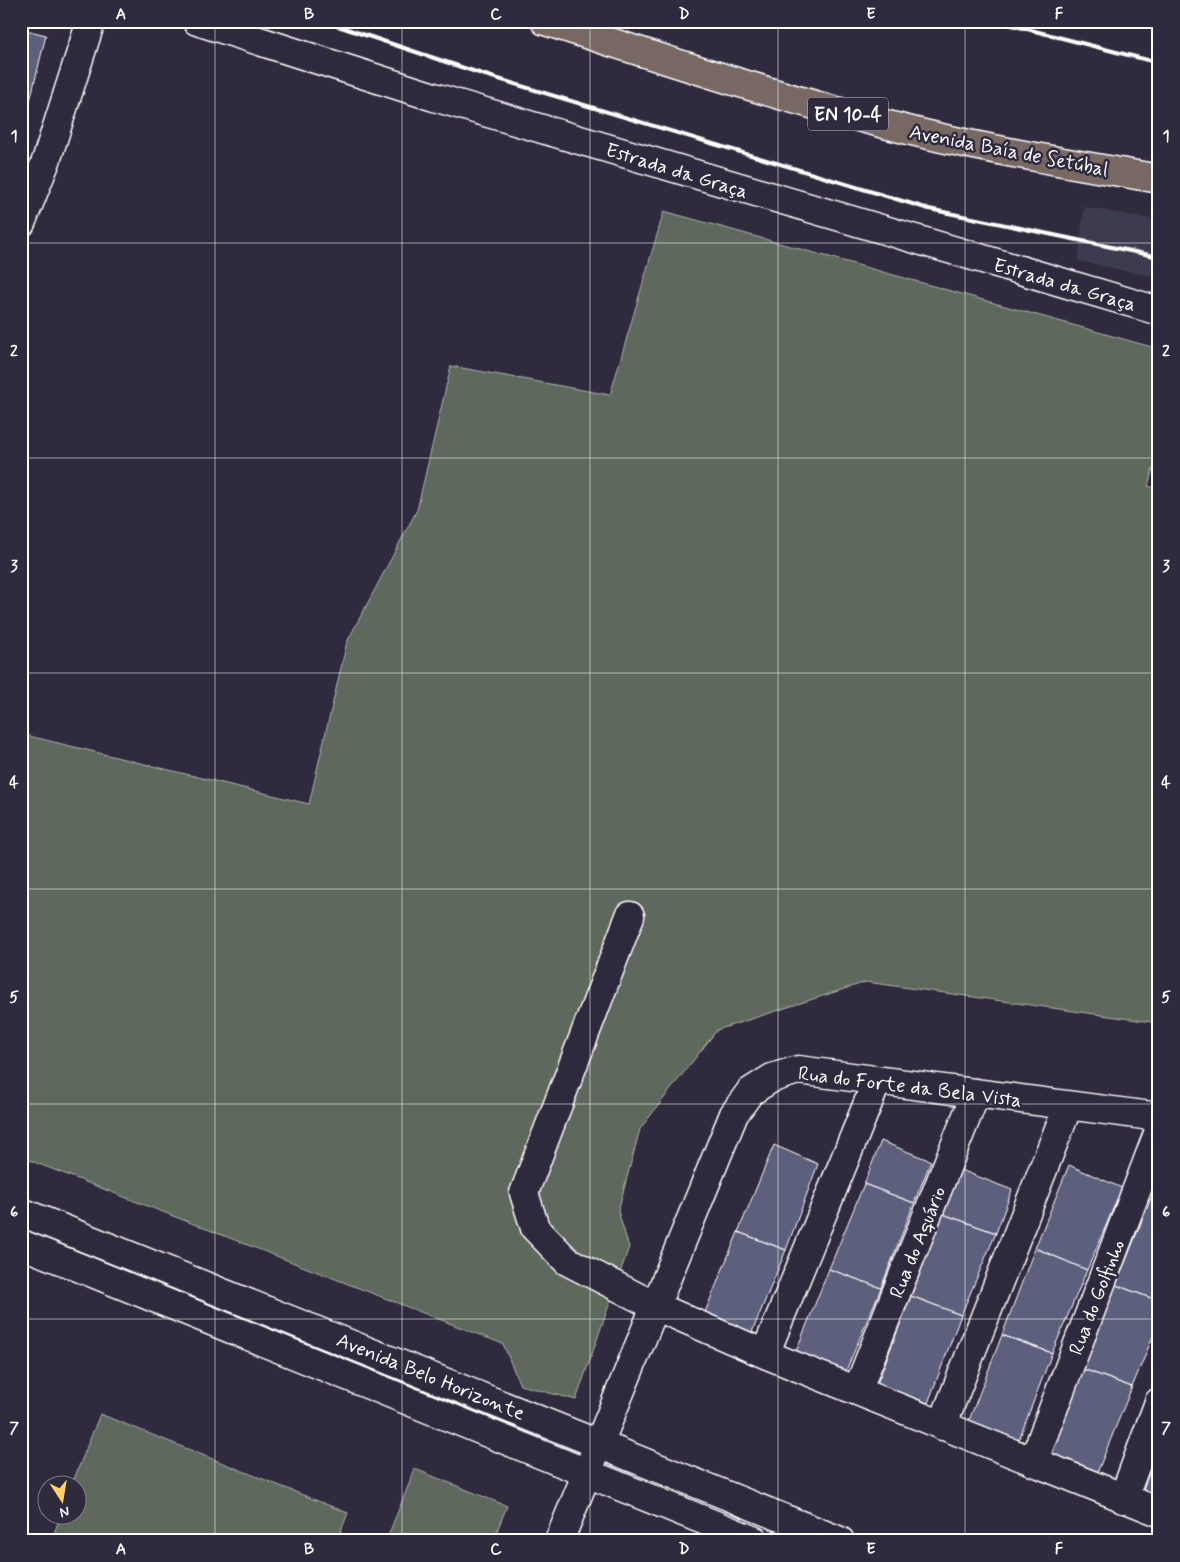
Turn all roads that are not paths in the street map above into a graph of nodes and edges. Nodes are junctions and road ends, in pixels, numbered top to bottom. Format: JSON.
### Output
{"nodes":[{"id":1,"x":91,"y":21,"type":"edge"},
{"id":2,"x":197,"y":21,"type":"edge"},
{"id":3,"x":544,"y":21,"type":"edge"},
{"id":4,"x":1159,"y":179,"type":"edge"},
{"id":5,"x":21,"y":223,"type":"edge"},
{"id":6,"x":1159,"y":311,"type":"edge"},
{"id":7,"x":630,"y":916,"type":"dead end"},
{"id":8,"x":876,"y":1081,"type":"junction"},
{"id":9,"x":976,"y":1094,"type":"junction"},
{"id":10,"x":1068,"y":1106,"type":"junction"},
{"id":11,"x":1159,"y":1117,"type":"edge"},
{"id":12,"x":1159,"y":1131,"type":"edge"},
{"id":13,"x":21,"y":1212,"type":"edge"},
{"id":14,"x":21,"y":1244,"type":"edge"},
{"id":15,"x":655,"y":1306,"type":"junction"},
{"id":16,"x":766,"y":1354,"type":"junction"},
{"id":17,"x":857,"y":1391,"type":"junction"},
{"id":18,"x":1159,"y":1402,"type":"edge"},
{"id":19,"x":942,"y":1426,"type":"junction"},
{"id":20,"x":599,"y":1444,"type":"junction"},
{"id":21,"x":1033,"y":1462,"type":"junction"},
{"id":22,"x":587,"y":1472,"type":"junction"},
{"id":23,"x":1123,"y":1499,"type":"junction"},
{"id":24,"x":1159,"y":1512,"type":"edge"},
{"id":25,"x":559,"y":1541,"type":"edge"},
{"id":26,"x":755,"y":1541,"type":"edge"},
{"id":27,"x":840,"y":1541,"type":"edge"}],
"edges":[{"from":1,"to":5,"type":"street"},
{"from":2,"to":6,"type":"street","name":"Estrada da Graça"},
{"from":3,"to":4,"type":"main road","name":"Avenida Baía de Setúbal","number":"EN 10-4"},
{"from":7,"to":15,"type":"street"},
{"from":8,"to":9,"type":"street","name":"Rua do Forte da Bela Vista"},
{"from":8,"to":15,"type":"street","name":"Rua do Forte da Bela Vista"},
{"from":8,"to":16,"type":"street"},
{"from":9,"to":10,"type":"street","name":"Rua do Forte da Bela Vista"},
{"from":9,"to":17,"type":"street","name":"Rua do Aquário"},
{"from":10,"to":11,"type":"street","name":"Rua do Forte da Bela Vista"},
{"from":10,"to":19,"type":"street"},
{"from":12,"to":21,"type":"street","name":"Rua do Golfinho"},
{"from":13,"to":20,"type":"street","name":"Avenida Belo Horizonte"},
{"from":14,"to":22,"type":"street","name":"Avenida Belo Horizonte"},
{"from":15,"to":16,"type":"street"},
{"from":15,"to":20,"type":"street","name":"Rua do Forte da Bela Vista"},
{"from":16,"to":17,"type":"street"},
{"from":17,"to":19,"type":"street"},
{"from":18,"to":23,"type":"street"},
{"from":19,"to":21,"type":"street"},
{"from":20,"to":22,"type":"street","name":"Rua do Forte da Bela Vista"},
{"from":20,"to":27,"type":"street","name":"Avenida Belo Horizonte"},
{"from":21,"to":23,"type":"street"},
{"from":22,"to":25,"type":"street","name":"Rua do Forte da Bela Vista"},
{"from":22,"to":26,"type":"street","name":"Avenida Belo Horizonte"},
{"from":23,"to":24,"type":"street"}]}
